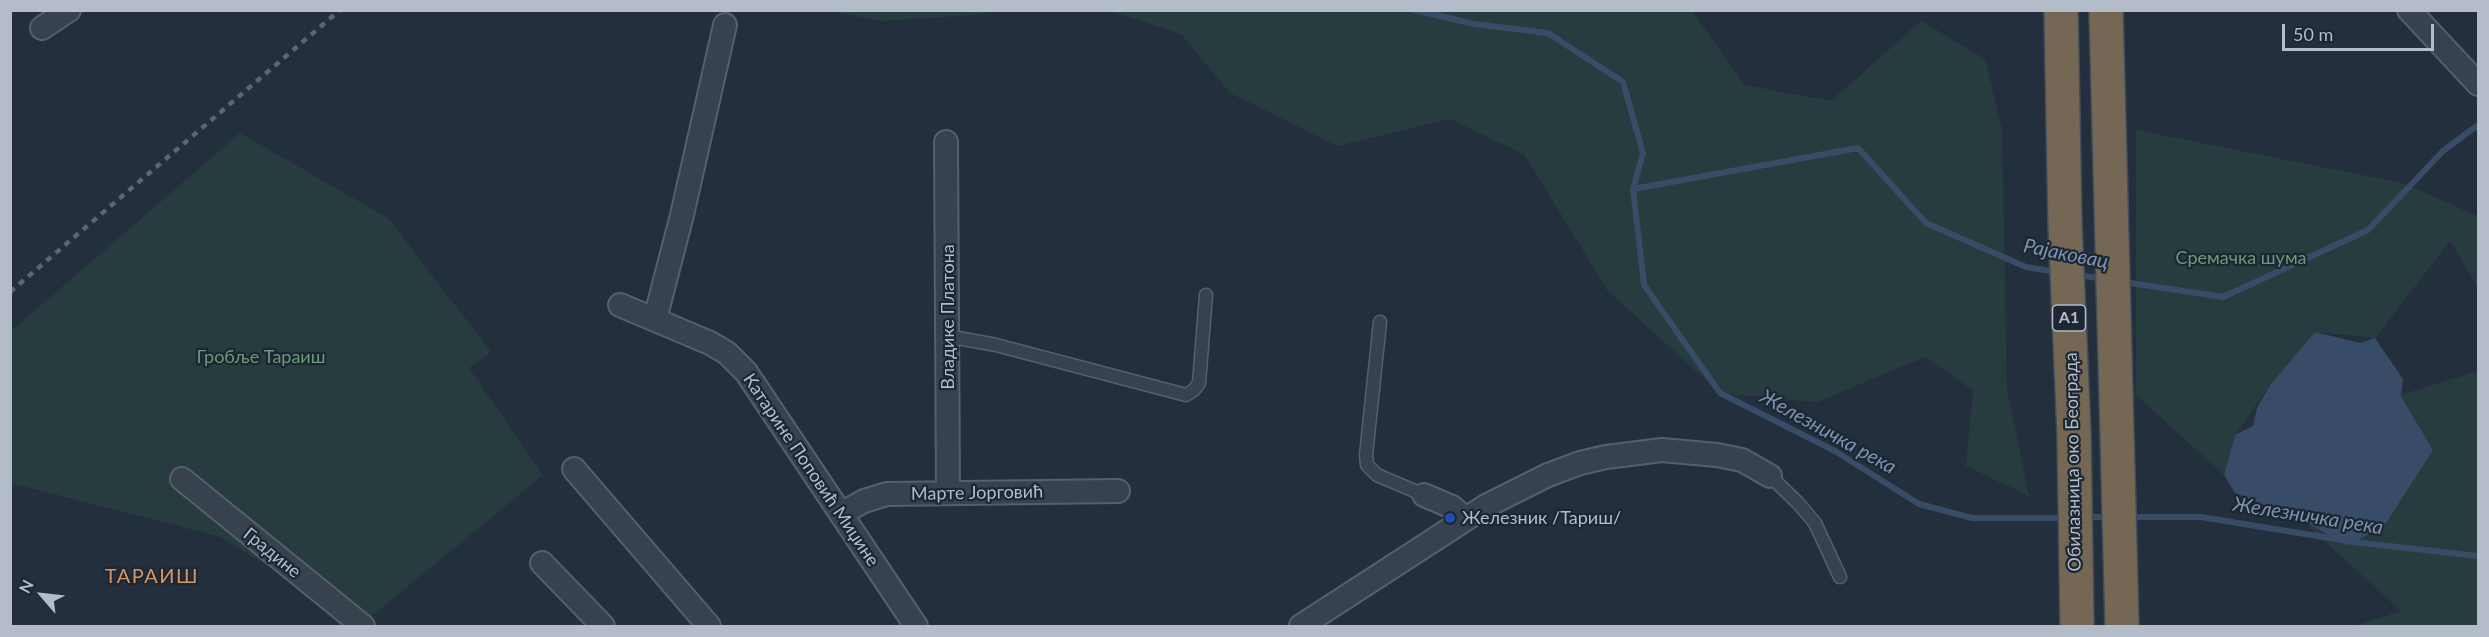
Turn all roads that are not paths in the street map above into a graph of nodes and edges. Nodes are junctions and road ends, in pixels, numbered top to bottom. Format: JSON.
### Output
{"nodes":[{"id":1,"x":69,"y":10,"type":"edge"},
{"id":2,"x":2061,"y":10,"type":"edge"},
{"id":3,"x":2106,"y":10,"type":"edge"},
{"id":4,"x":2409,"y":10,"type":"edge"},
{"id":5,"x":725,"y":25,"type":"dead end"},
{"id":6,"x":42,"y":28,"type":"dead end"},
{"id":7,"x":2478,"y":84,"type":"edge"},
{"id":8,"x":946,"y":142,"type":"dead end"},
{"id":9,"x":1206,"y":295,"type":"dead end"},
{"id":10,"x":620,"y":305,"type":"dead end"},
{"id":11,"x":655,"y":319,"type":"junction"},
{"id":12,"x":1380,"y":322,"type":"dead end"},
{"id":13,"x":947,"y":336,"type":"junction"},
{"id":14,"x":574,"y":469,"type":"dead end"},
{"id":15,"x":1770,"y":476,"type":"joint"},
{"id":16,"x":182,"y":479,"type":"dead end"},
{"id":17,"x":1118,"y":491,"type":"dead end"},
{"id":18,"x":948,"y":492,"type":"junction"},
{"id":19,"x":1424,"y":495,"type":"joint"},
{"id":20,"x":841,"y":514,"type":"junction"},
{"id":21,"x":1466,"y":519,"type":"junction"},
{"id":22,"x":542,"y":563,"type":"dead end"},
{"id":23,"x":1840,"y":577,"type":"dead end"},
{"id":24,"x":363,"y":627,"type":"edge"},
{"id":25,"x":603,"y":627,"type":"edge"},
{"id":26,"x":709,"y":627,"type":"edge"},
{"id":27,"x":916,"y":627,"type":"edge"},
{"id":28,"x":1301,"y":627,"type":"edge"},
{"id":29,"x":2077,"y":627,"type":"edge"},
{"id":30,"x":2122,"y":627,"type":"edge"}],
"edges":[{"from":1,"to":6,"type":"street"},
{"from":2,"to":29,"type":"highway","name":"Обилазница око Београда","number":"A1"},
{"from":3,"to":30,"type":"highway"},
{"from":4,"to":7,"type":"street"},
{"from":5,"to":11,"type":"street"},
{"from":8,"to":13,"type":"street","name":"Владике Платона"},
{"from":9,"to":13,"type":"lane"},
{"from":10,"to":11,"type":"street","name":"Катарине Поповић Миџине"},
{"from":11,"to":20,"type":"street","name":"Катарине Поповић Миџине"},
{"from":12,"to":19,"type":"lane"},
{"from":13,"to":18,"type":"street","name":"Владике Платона"},
{"from":14,"to":26,"type":"street"},
{"from":15,"to":21,"type":"street"},
{"from":15,"to":23,"type":"lane"},
{"from":16,"to":24,"type":"street","name":"Градине"},
{"from":17,"to":18,"type":"street","name":"Марте Јорговић"},
{"from":18,"to":20,"type":"street","name":"Марте Јорговић"},
{"from":19,"to":21,"type":"street"},
{"from":20,"to":27,"type":"street","name":"Катарине Поповић Миџине"},
{"from":21,"to":28,"type":"street"},
{"from":22,"to":25,"type":"street"}]}
